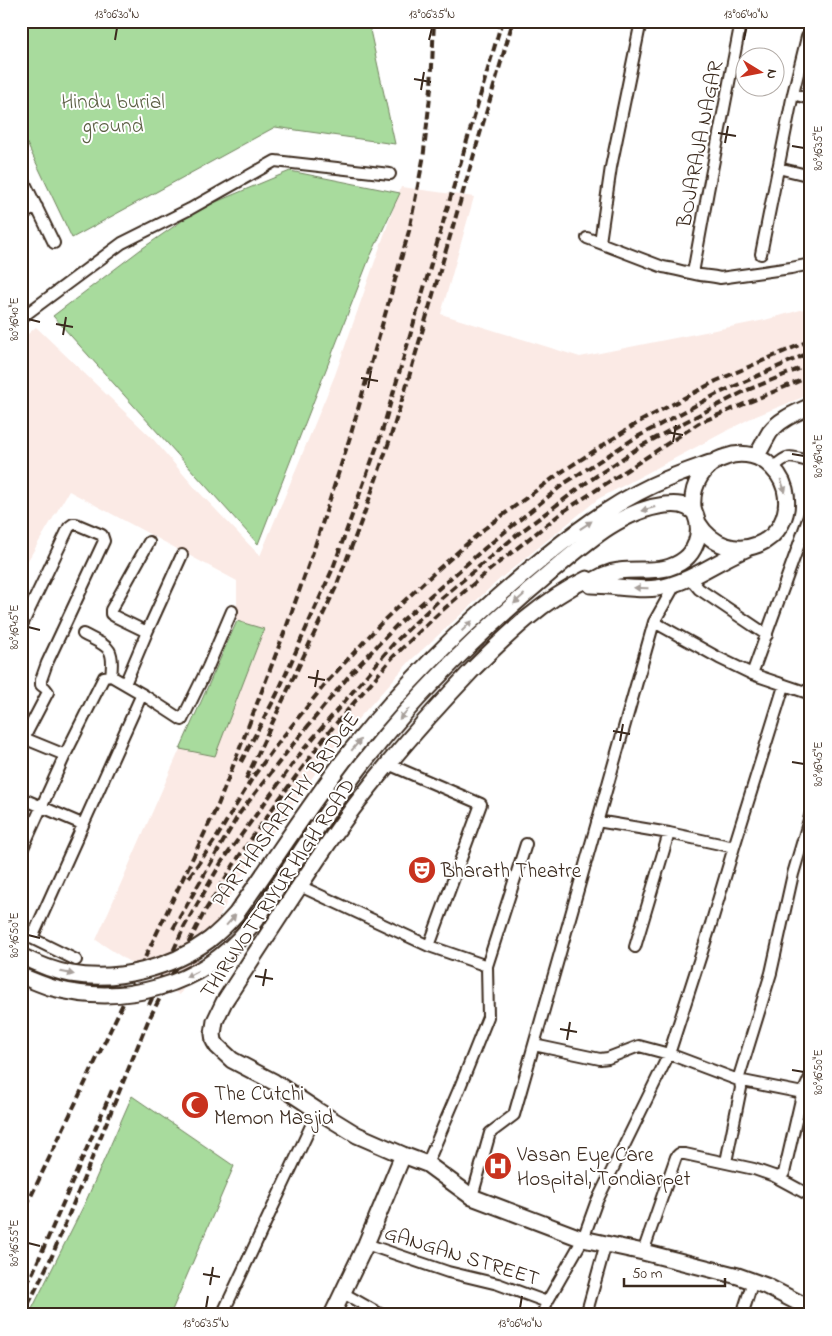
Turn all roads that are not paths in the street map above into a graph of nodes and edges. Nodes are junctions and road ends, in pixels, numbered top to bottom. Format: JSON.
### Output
{"nodes":[{"id":1,"x":640,"y":21,"type":"edge"},
{"id":2,"x":741,"y":21,"type":"edge"},
{"id":3,"x":811,"y":38,"type":"edge"},
{"id":4,"x":793,"y":94,"type":"junction"},
{"id":5,"x":811,"y":98,"type":"edge"},
{"id":6,"x":778,"y":168,"type":"junction"},
{"id":7,"x":390,"y":174,"type":"dead end"},
{"id":8,"x":21,"y":175,"type":"edge"},
{"id":9,"x":811,"y":176,"type":"edge"},
{"id":10,"x":37,"y":207,"type":"junction"},
{"id":11,"x":21,"y":215,"type":"edge"},
{"id":12,"x":588,"y":238,"type":"dead end"},
{"id":13,"x":600,"y":242,"type":"junction"},
{"id":14,"x":54,"y":243,"type":"dead end"},
{"id":15,"x":761,"y":254,"type":"dead end"},
{"id":16,"x":811,"y":264,"type":"edge"},
{"id":17,"x":693,"y":273,"type":"junction"},
{"id":18,"x":21,"y":318,"type":"edge"},
{"id":19,"x":811,"y":406,"type":"edge"},
{"id":20,"x":756,"y":457,"type":"junction"},
{"id":21,"x":717,"y":460,"type":"junction"},
{"id":22,"x":811,"y":462,"type":"edge"},
{"id":23,"x":773,"y":468,"type":"junction"},
{"id":24,"x":811,"y":511,"type":"edge"},
{"id":25,"x":696,"y":517,"type":"junction"},
{"id":26,"x":149,"y":542,"type":"dead end"},
{"id":27,"x":751,"y":547,"type":"junction"},
{"id":28,"x":182,"y":555,"type":"dead end"},
{"id":29,"x":587,"y":579,"type":"junction"},
{"id":30,"x":683,"y":580,"type":"junction"},
{"id":31,"x":232,"y":611,"type":"dead end"},
{"id":32,"x":654,"y":622,"type":"junction"},
{"id":33,"x":21,"y":627,"type":"edge"},
{"id":34,"x":147,"y":632,"type":"junction"},
{"id":35,"x":83,"y":634,"type":"dead end"},
{"id":36,"x":767,"y":634,"type":"junction"},
{"id":37,"x":752,"y":674,"type":"junction"},
{"id":38,"x":107,"y":676,"type":"junction"},
{"id":39,"x":125,"y":684,"type":"junction"},
{"id":40,"x":784,"y":686,"type":"junction"},
{"id":41,"x":142,"y":694,"type":"junction"},
{"id":42,"x":811,"y":694,"type":"edge"},
{"id":43,"x":23,"y":737,"type":"edge"},
{"id":44,"x":65,"y":756,"type":"junction"},
{"id":45,"x":388,"y":764,"type":"junction"},
{"id":46,"x":21,"y":798,"type":"edge"},
{"id":47,"x":43,"y":806,"type":"junction"},
{"id":48,"x":811,"y":813,"type":"edge"},
{"id":49,"x":597,"y":821,"type":"junction"},
{"id":50,"x":82,"y":824,"type":"junction"},
{"id":51,"x":669,"y":833,"type":"junction"},
{"id":52,"x":526,"y":844,"type":"dead end"},
{"id":53,"x":734,"y":847,"type":"junction"},
{"id":54,"x":21,"y":852,"type":"edge"},
{"id":55,"x":300,"y":886,"type":"junction"},
{"id":56,"x":21,"y":933,"type":"edge"},
{"id":57,"x":32,"y":938,"type":"junction"},
{"id":58,"x":429,"y":946,"type":"junction"},
{"id":59,"x":635,"y":947,"type":"dead end"},
{"id":60,"x":21,"y":956,"type":"edge"},
{"id":61,"x":76,"y":960,"type":"dead end"},
{"id":62,"x":487,"y":966,"type":"junction"},
{"id":63,"x":21,"y":976,"type":"edge"},
{"id":64,"x":534,"y":1045,"type":"junction"},
{"id":65,"x":669,"y":1054,"type":"junction"},
{"id":66,"x":811,"y":1075,"type":"edge"},
{"id":67,"x":738,"y":1080,"type":"junction"},
{"id":68,"x":803,"y":1093,"type":"junction"},
{"id":69,"x":318,"y":1111,"type":"junction"},
{"id":70,"x":403,"y":1155,"type":"junction"},
{"id":71,"x":726,"y":1162,"type":"junction"},
{"id":72,"x":427,"y":1164,"type":"junction"},
{"id":73,"x":774,"y":1176,"type":"junction"},
{"id":74,"x":472,"y":1196,"type":"junction"},
{"id":75,"x":811,"y":1196,"type":"edge"},
{"id":76,"x":583,"y":1239,"type":"junction"},
{"id":77,"x":606,"y":1243,"type":"junction"},
{"id":78,"x":366,"y":1244,"type":"junction"},
{"id":79,"x":643,"y":1252,"type":"junction"},
{"id":80,"x":753,"y":1281,"type":"junction"},
{"id":81,"x":343,"y":1293,"type":"junction"},
{"id":82,"x":547,"y":1302,"type":"junction"},
{"id":83,"x":811,"y":1309,"type":"edge"},
{"id":84,"x":222,"y":1315,"type":"edge"},
{"id":85,"x":332,"y":1315,"type":"edge"},
{"id":86,"x":382,"y":1315,"type":"edge"},
{"id":87,"x":542,"y":1315,"type":"edge"},
{"id":88,"x":586,"y":1315,"type":"edge"},
{"id":89,"x":742,"y":1315,"type":"edge"}],
"edges":[{"from":1,"to":13,"type":"street"},
{"from":2,"to":17,"type":"street","name":"BOJARAJA NAGAR"},
{"from":3,"to":4,"type":"street"},
{"from":4,"to":5,"type":"street"},
{"from":4,"to":6,"type":"street"},
{"from":6,"to":9,"type":"street"},
{"from":6,"to":15,"type":"street"},
{"from":7,"to":18,"type":"street"},
{"from":8,"to":10,"type":"street"},
{"from":10,"to":11,"type":"street"},
{"from":10,"to":14,"type":"street"},
{"from":12,"to":13,"type":"street"},
{"from":13,"to":17,"type":"street"},
{"from":16,"to":17,"type":"street"},
{"from":19,"to":20,"type":"main road"},
{"from":20,"to":21,"type":"main road"},
{"from":20,"to":23,"type":"main road"},
{"from":21,"to":25,"type":"main road"},
{"from":60,"to":21,"type":"main road","name":"PARTHASARATHY BRIDGE","one_way":true,"bridge":true},
{"from":22,"to":23,"type":"street"},
{"from":23,"to":27,"type":"main road","one_way":true},
{"from":24,"to":36,"type":"street"},
{"from":25,"to":27,"type":"main road"},
{"from":25,"to":29,"type":"main road","name":"THIRUVOTTRIYUR HIGH ROAD"},
{"from":25,"to":63,"type":"main road","name":"PARTHASARATHY BRIDGE","one_way":true,"bridge":true},
{"from":26,"to":34,"type":"street"},
{"from":27,"to":30,"type":"main road"},
{"from":28,"to":34,"type":"street"},
{"from":30,"to":29,"type":"main road","one_way":true},
{"from":29,"to":45,"type":"main road","name":"THIRUVOTTRIYUR HIGH ROAD"},
{"from":30,"to":32,"type":"street"},
{"from":30,"to":36,"type":"street"},
{"from":31,"to":41,"type":"street"},
{"from":32,"to":37,"type":"street"},
{"from":32,"to":49,"type":"street"},
{"from":33,"to":43,"type":"street"},
{"from":34,"to":39,"type":"street"},
{"from":35,"to":38,"type":"street"},
{"from":36,"to":37,"type":"street"},
{"from":37,"to":40,"type":"street"},
{"from":38,"to":39,"type":"street"},
{"from":38,"to":44,"type":"street"},
{"from":39,"to":41,"type":"street"},
{"from":40,"to":42,"type":"street"},
{"from":40,"to":53,"type":"street"},
{"from":41,"to":50,"type":"street"},
{"from":43,"to":44,"type":"street"},
{"from":44,"to":47,"type":"street"},
{"from":45,"to":55,"type":"main road","name":"THIRUVOTTRIYUR HIGH ROAD"},
{"from":45,"to":58,"type":"street"},
{"from":46,"to":47,"type":"street"},
{"from":47,"to":50,"type":"street"},
{"from":47,"to":54,"type":"street"},
{"from":48,"to":67,"type":"street"},
{"from":49,"to":51,"type":"street"},
{"from":49,"to":64,"type":"street"},
{"from":50,"to":57,"type":"street"},
{"from":51,"to":53,"type":"street"},
{"from":51,"to":59,"type":"street"},
{"from":52,"to":62,"type":"street"},
{"from":53,"to":65,"type":"street"},
{"from":55,"to":58,"type":"street"},
{"from":55,"to":69,"type":"main road","name":"THIRUVOTTRIYUR HIGH ROAD"},
{"from":56,"to":57,"type":"street"},
{"from":57,"to":61,"type":"street"},
{"from":58,"to":62,"type":"street"},
{"from":62,"to":72,"type":"street"},
{"from":64,"to":65,"type":"street"},
{"from":64,"to":74,"type":"street"},
{"from":65,"to":67,"type":"street"},
{"from":65,"to":76,"type":"street"},
{"from":66,"to":68,"type":"street"},
{"from":67,"to":68,"type":"street"},
{"from":67,"to":71,"type":"street"},
{"from":68,"to":73,"type":"street"},
{"from":69,"to":70,"type":"main road","name":"THIRUVOTTRIYUR HIGH ROAD"},
{"from":69,"to":84,"type":"street"},
{"from":70,"to":72,"type":"main road","name":"THIRUVOTTRIYUR HIGH ROAD"},
{"from":70,"to":78,"type":"main road"},
{"from":71,"to":73,"type":"street"},
{"from":71,"to":79,"type":"street"},
{"from":72,"to":74,"type":"main road","name":"THIRUVOTTRIYUR HIGH ROAD"},
{"from":73,"to":75,"type":"street"},
{"from":74,"to":76,"type":"main road","name":"THIRUVOTTRIYUR HIGH ROAD"},
{"from":76,"to":77,"type":"main road","name":"THIRUVOTTRIYUR HIGH ROAD"},
{"from":76,"to":82,"type":"street"},
{"from":77,"to":79,"type":"main road","name":"THIRUVOTTRIYUR HIGH ROAD"},
{"from":77,"to":88,"type":"street"},
{"from":78,"to":81,"type":"main road"},
{"from":78,"to":82,"type":"street","name":"GANGAN STREET"},
{"from":79,"to":80,"type":"main road","name":"THIRUVOTTRIYUR HIGH ROAD"},
{"from":80,"to":83,"type":"main road","name":"THIRUVOTTRIYUR HIGH ROAD"},
{"from":80,"to":89,"type":"street"},
{"from":81,"to":85,"type":"main road"},
{"from":81,"to":86,"type":"street"},
{"from":82,"to":87,"type":"street"}]}
